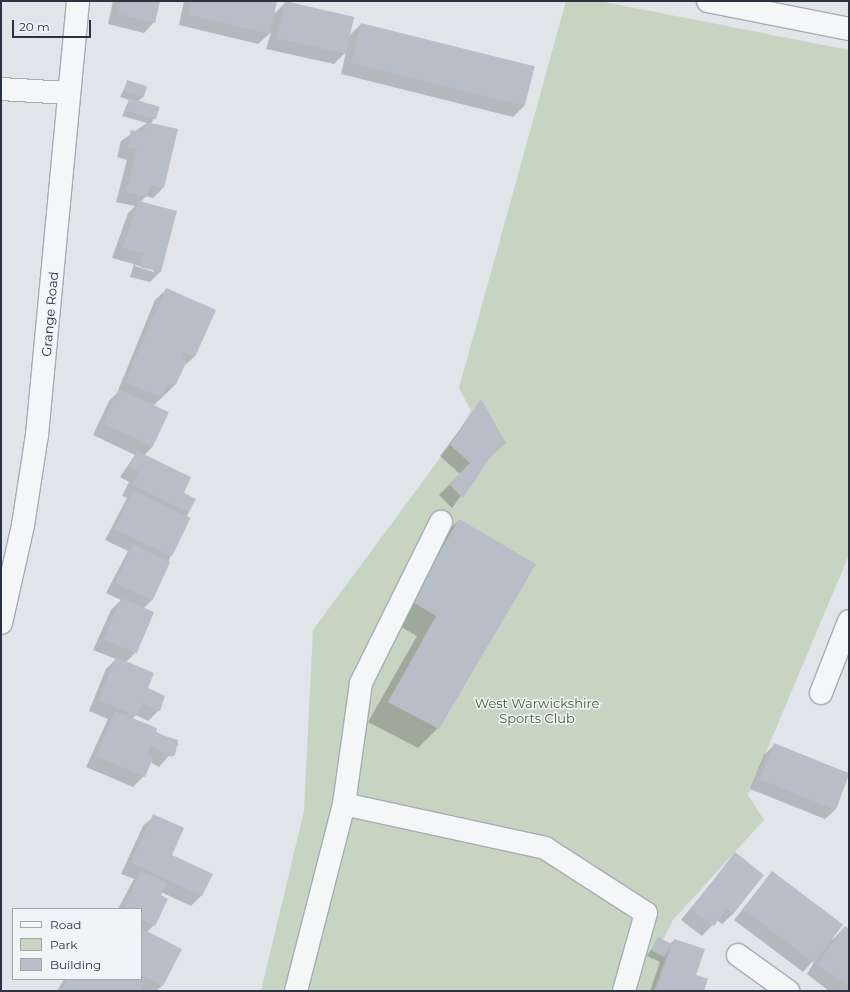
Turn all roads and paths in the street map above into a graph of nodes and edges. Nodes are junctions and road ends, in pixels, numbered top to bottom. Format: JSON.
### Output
{"nodes":[{"id":1,"x":78,"y":1,"type":"edge"},
{"id":2,"x":708,"y":1,"type":"edge"},
{"id":3,"x":849,"y":29,"type":"edge"},
{"id":4,"x":1,"y":89,"type":"edge"},
{"id":5,"x":69,"y":93,"type":"junction"},
{"id":6,"x":441,"y":522,"type":"dead end"},
{"id":7,"x":849,"y":621,"type":"edge"},
{"id":8,"x":1,"y":623,"type":"edge"},
{"id":9,"x":821,"y":693,"type":"dead end"},
{"id":10,"x":344,"y":804,"type":"junction"},
{"id":11,"x":738,"y":955,"type":"dead end"},
{"id":12,"x":296,"y":991,"type":"edge"},
{"id":13,"x":624,"y":991,"type":"edge"},
{"id":14,"x":788,"y":991,"type":"edge"}],
"edges":[{"from":1,"to":5,"type":"street","name":"Grange Road"},
{"from":2,"to":3,"type":"street"},
{"from":4,"to":5,"type":"street"},
{"from":5,"to":8,"type":"street","name":"Grange Road"},
{"from":6,"to":10,"type":"street"},
{"from":7,"to":9,"type":"street"},
{"from":10,"to":12,"type":"street"},
{"from":10,"to":13,"type":"street"},
{"from":11,"to":14,"type":"street"}]}
